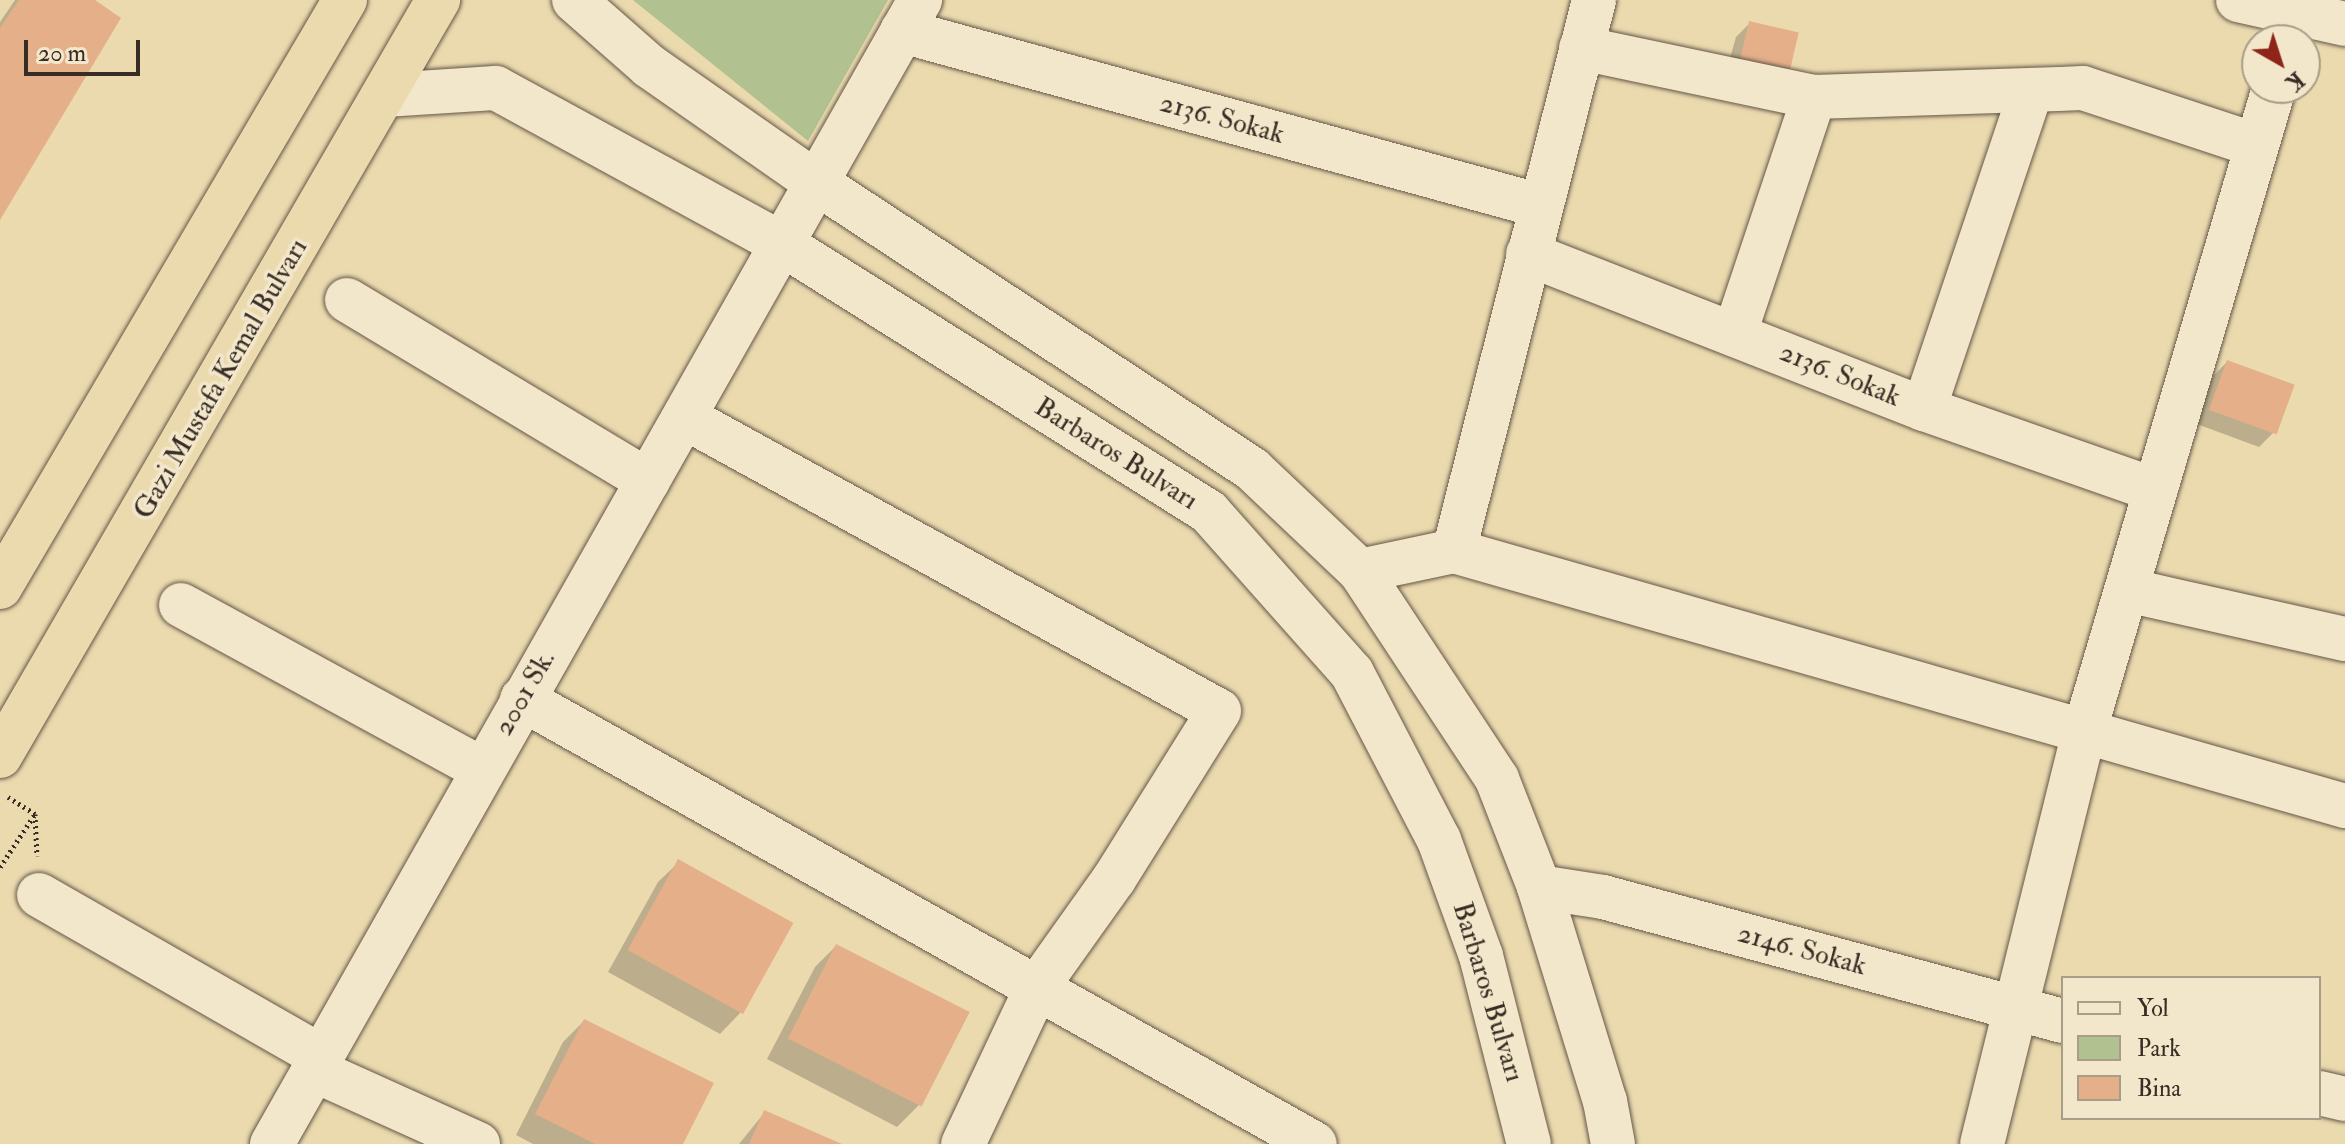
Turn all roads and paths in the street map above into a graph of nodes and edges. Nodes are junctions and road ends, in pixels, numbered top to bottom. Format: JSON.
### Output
{"nodes":[{"id":1,"x":345,"y":0,"type":"edge"},
{"id":2,"x":438,"y":0,"type":"edge"},
{"id":3,"x":574,"y":0,"type":"edge"},
{"id":4,"x":1594,"y":0,"type":"edge"},
{"id":5,"x":2238,"y":0,"type":"edge"},
{"id":6,"x":911,"y":16,"type":"edge"},
{"id":7,"x":2289,"y":24,"type":"edge"},
{"id":8,"x":2345,"y":24,"type":"edge"},
{"id":9,"x":2321,"y":25,"type":"edge"},
{"id":10,"x":1581,"y":48,"type":"junction"},
{"id":11,"x":2031,"y":91,"type":"junction"},
{"id":12,"x":387,"y":95,"type":"junction"},
{"id":13,"x":1814,"y":97,"type":"junction"},
{"id":14,"x":2269,"y":104,"type":"edge"},
{"id":15,"x":2255,"y":145,"type":"junction"},
{"id":16,"x":817,"y":183,"type":"junction"},
{"id":17,"x":1541,"y":206,"type":"junction"},
{"id":18,"x":782,"y":244,"type":"junction"},
{"id":19,"x":1528,"y":254,"type":"junction"},
{"id":20,"x":347,"y":300,"type":"dead end"},
{"id":21,"x":1735,"y":333,"type":"junction"},
{"id":22,"x":1924,"y":409,"type":"junction"},
{"id":23,"x":684,"y":417,"type":"junction"},
{"id":24,"x":648,"y":481,"type":"junction"},
{"id":25,"x":2155,"y":490,"type":"junction"},
{"id":26,"x":1454,"y":551,"type":"junction"},
{"id":27,"x":1360,"y":571,"type":"junction"},
{"id":28,"x":0,"y":587,"type":"edge"},
{"id":29,"x":2127,"y":590,"type":"junction"},
{"id":30,"x":181,"y":605,"type":"dead end"},
{"id":31,"x":2345,"y":639,"type":"edge"},
{"id":32,"x":522,"y":699,"type":"junction"},
{"id":33,"x":2084,"y":733,"type":"junction"},
{"id":34,"x":0,"y":756,"type":"edge"},
{"id":35,"x":482,"y":769,"type":"junction"},
{"id":36,"x":0,"y":793,"type":"edge"},
{"id":37,"x":2345,"y":806,"type":"edge"},
{"id":38,"x":35,"y":814,"type":"junction"},
{"id":39,"x":1,"y":864,"type":"edge"},
{"id":40,"x":1539,"y":887,"type":"junction"},
{"id":41,"x":39,"y":895,"type":"joint"},
{"id":42,"x":1037,"y":987,"type":"junction"},
{"id":43,"x":2019,"y":1009,"type":"junction"},
{"id":44,"x":2061,"y":1020,"type":"edge"},
{"id":45,"x":318,"y":1064,"type":"junction"},
{"id":46,"x":2321,"y":1093,"type":"edge"},
{"id":47,"x":2345,"y":1099,"type":"edge"},
{"id":48,"x":272,"y":1144,"type":"edge"},
{"id":49,"x":478,"y":1144,"type":"edge"},
{"id":50,"x":963,"y":1144,"type":"edge"},
{"id":51,"x":1315,"y":1144,"type":"edge"},
{"id":52,"x":1529,"y":1144,"type":"edge"},
{"id":53,"x":1613,"y":1144,"type":"edge"},
{"id":54,"x":1982,"y":1144,"type":"edge"}],
"edges":[{"from":1,"to":28,"type":"highway"},
{"from":2,"to":12,"type":"highway","name":"Gazi Mustafa Kemal Bulvarı"},
{"from":3,"to":16,"type":"street"},
{"from":4,"to":10,"type":"street"},
{"from":5,"to":7,"type":"street"},
{"from":6,"to":16,"type":"street","name":"2001 Sk."},
{"from":6,"to":17,"type":"street","name":"2136. Sokak"},
{"from":8,"to":9,"type":"street"},
{"from":10,"to":13,"type":"street"},
{"from":10,"to":17,"type":"street"},
{"from":11,"to":13,"type":"street"},
{"from":11,"to":15,"type":"street"},
{"from":11,"to":22,"type":"street"},
{"from":12,"to":18,"type":"street","name":"Barbaros Bulvarı"},
{"from":12,"to":34,"type":"highway","name":"Gazi Mustafa Kemal Bulvarı"},
{"from":13,"to":21,"type":"street"},
{"from":14,"to":15,"type":"street"},
{"from":15,"to":25,"type":"street"},
{"from":16,"to":18,"type":"street","name":"2001 Sk."},
{"from":16,"to":27,"type":"street"},
{"from":17,"to":19,"type":"street"},
{"from":18,"to":23,"type":"street","name":"2001 Sk."},
{"from":18,"to":52,"type":"street","name":"Barbaros Bulvarı"},
{"from":19,"to":21,"type":"street","name":"2136. Sokak"},
{"from":19,"to":26,"type":"street"},
{"from":20,"to":24,"type":"street"},
{"from":21,"to":22,"type":"street","name":"2136. Sokak"},
{"from":22,"to":25,"type":"street","name":"2136. Sokak"},
{"from":23,"to":24,"type":"street","name":"2001 Sk."},
{"from":23,"to":42,"type":"street"},
{"from":24,"to":32,"type":"street","name":"2001 Sk."},
{"from":25,"to":29,"type":"street"},
{"from":26,"to":27,"type":"street"},
{"from":26,"to":33,"type":"street"},
{"from":27,"to":40,"type":"street"},
{"from":29,"to":31,"type":"street"},
{"from":29,"to":33,"type":"street"},
{"from":30,"to":35,"type":"street"},
{"from":32,"to":35,"type":"street","name":"2001 Sk."},
{"from":32,"to":42,"type":"street"},
{"from":33,"to":37,"type":"street"},
{"from":33,"to":43,"type":"street"},
{"from":35,"to":45,"type":"street","name":"2001 Sk."},
{"from":36,"to":38,"type":"path"},
{"from":38,"to":39,"type":"path"},
{"from":38,"to":41,"type":"path"},
{"from":40,"to":43,"type":"street","name":"2146. Sokak"},
{"from":40,"to":53,"type":"street"},
{"from":41,"to":45,"type":"street"},
{"from":42,"to":50,"type":"street"},
{"from":42,"to":51,"type":"street"},
{"from":43,"to":44,"type":"street","name":"2146. Sokak"},
{"from":43,"to":54,"type":"street"},
{"from":45,"to":48,"type":"street","name":"2001 Sk."},
{"from":45,"to":49,"type":"street"},
{"from":46,"to":47,"type":"street"}]}
